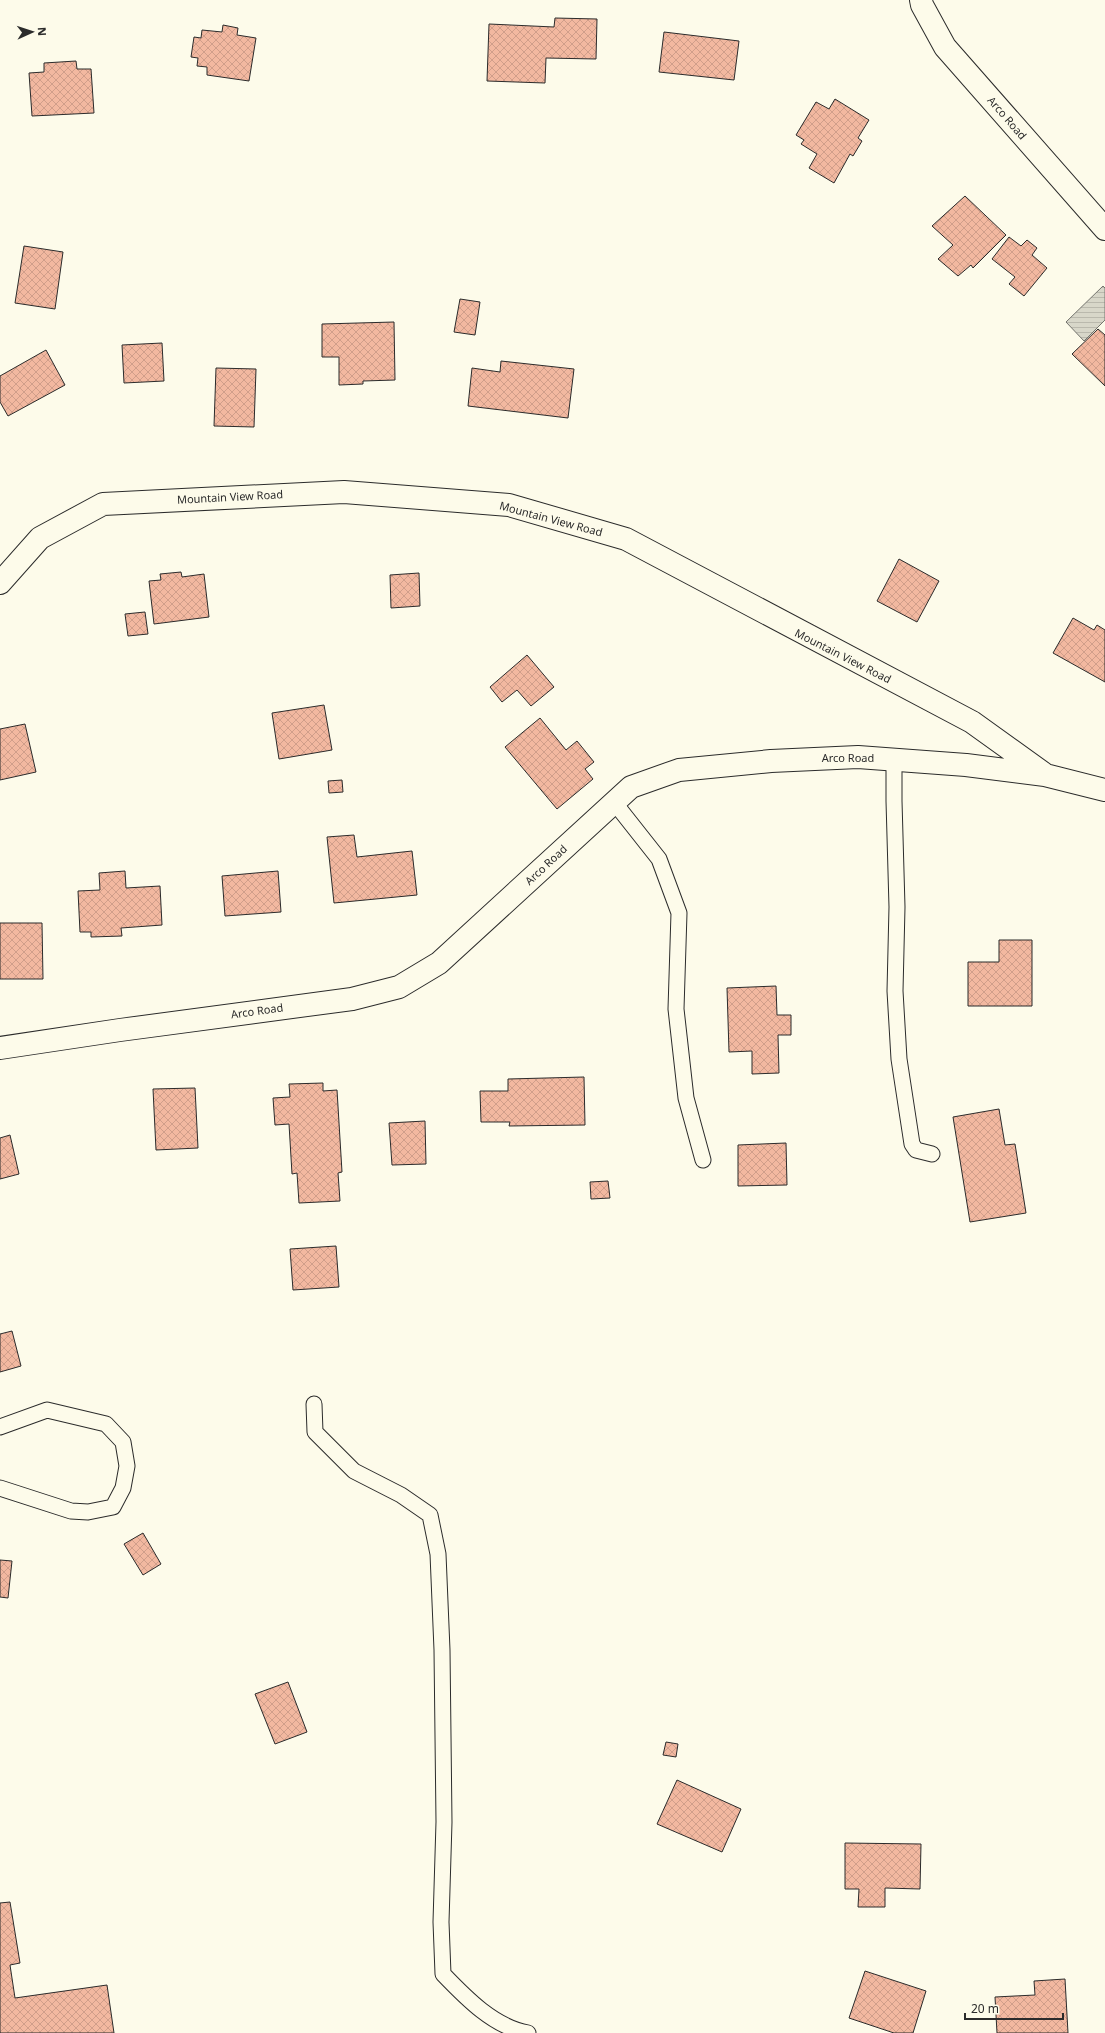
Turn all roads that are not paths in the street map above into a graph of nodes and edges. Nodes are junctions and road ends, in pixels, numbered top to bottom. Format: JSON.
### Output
{"nodes":[{"id":1,"x":922,"y":0,"type":"edge"},
{"id":2,"x":1105,"y":229,"type":"edge"},
{"id":3,"x":0,"y":583,"type":"edge"},
{"id":4,"x":894,"y":759,"type":"junction"},
{"id":5,"x":1045,"y":775,"type":"junction"},
{"id":6,"x":1105,"y":790,"type":"edge"},
{"id":7,"x":614,"y":802,"type":"junction"},
{"id":8,"x":0,"y":1048,"type":"edge"},
{"id":9,"x":932,"y":1154,"type":"dead end"},
{"id":10,"x":703,"y":1160,"type":"dead end"},
{"id":11,"x":314,"y":1404,"type":"dead end"},
{"id":12,"x":0,"y":1427,"type":"edge"},
{"id":13,"x":0,"y":1488,"type":"edge"},
{"id":14,"x":528,"y":2033,"type":"edge"}],
"edges":[{"from":1,"to":2,"type":"street","name":"Arco Road"},
{"from":3,"to":5,"type":"street","name":"Mountain View Road"},
{"from":4,"to":5,"type":"street","name":"Arco Road"},
{"from":4,"to":7,"type":"street","name":"Arco Road"},
{"from":4,"to":9,"type":"lane"},
{"from":5,"to":6,"type":"street","name":"Arco Road"},
{"from":7,"to":8,"type":"street","name":"Arco Road"},
{"from":7,"to":10,"type":"lane"},
{"from":11,"to":14,"type":"lane"},
{"from":12,"to":13,"type":"lane"}]}
